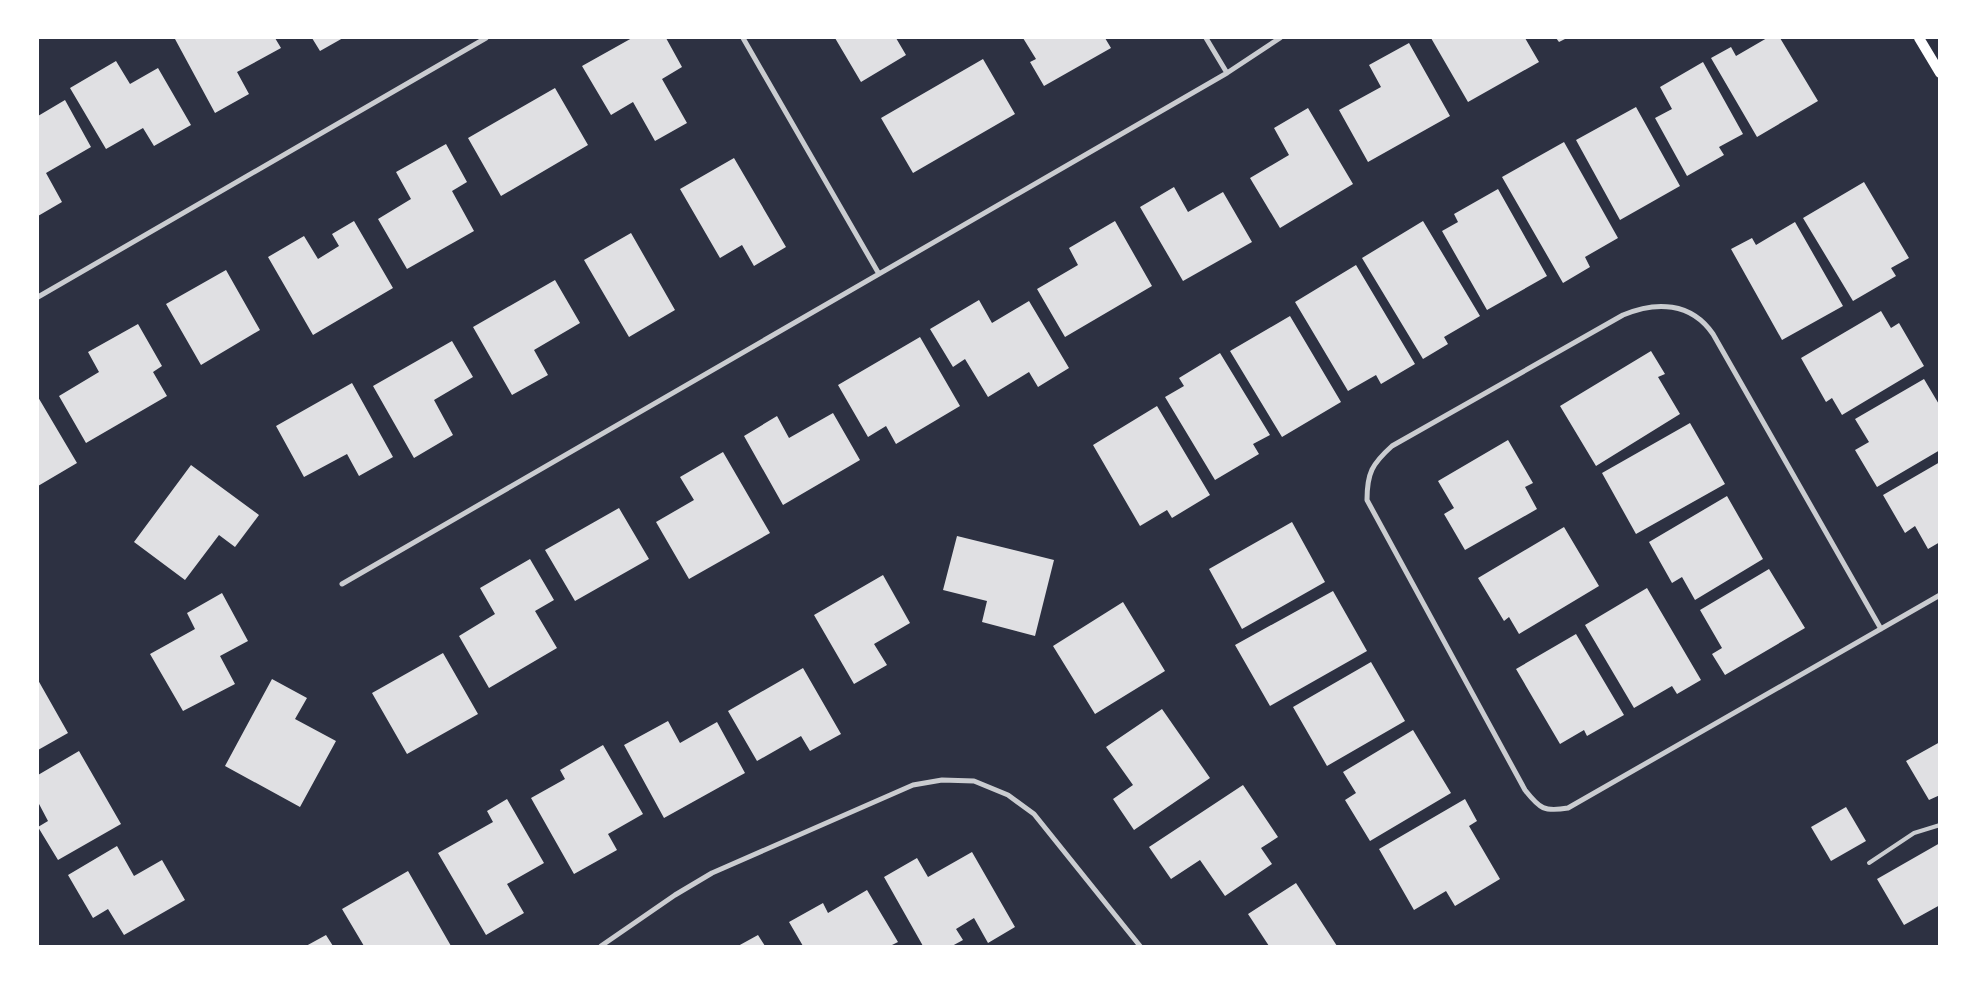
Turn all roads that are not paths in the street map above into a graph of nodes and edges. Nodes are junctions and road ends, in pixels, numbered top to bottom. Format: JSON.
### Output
{"nodes":[{"id":1,"x":486,"y":38,"type":"edge"},
{"id":2,"x":743,"y":38,"type":"edge"},
{"id":3,"x":1206,"y":38,"type":"edge"},
{"id":4,"x":1280,"y":38,"type":"edge"},
{"id":5,"x":1919,"y":38,"type":"edge"},
{"id":6,"x":1227,"y":73,"type":"junction"},
{"id":7,"x":1940,"y":73,"type":"edge"},
{"id":8,"x":879,"y":274,"type":"junction"},
{"id":9,"x":38,"y":297,"type":"edge"},
{"id":10,"x":342,"y":584,"type":"dead end"},
{"id":11,"x":1940,"y":595,"type":"edge"},
{"id":12,"x":1881,"y":628,"type":"junction"},
{"id":13,"x":1940,"y":825,"type":"edge"},
{"id":14,"x":1869,"y":863,"type":"dead end"},
{"id":15,"x":601,"y":946,"type":"edge"},
{"id":16,"x":1140,"y":946,"type":"edge"}],
"edges":[{"from":1,"to":9,"type":"street"},
{"from":2,"to":8,"type":"street"},
{"from":3,"to":6,"type":"street"},
{"from":4,"to":6,"type":"street"},
{"from":5,"to":7,"type":"main road"},
{"from":6,"to":8,"type":"street"},
{"from":8,"to":10,"type":"street"},
{"from":11,"to":12,"type":"street"},
{"from":12,"to":12,"type":"street"},
{"from":13,"to":14,"type":"lane"},
{"from":15,"to":16,"type":"street"}]}
